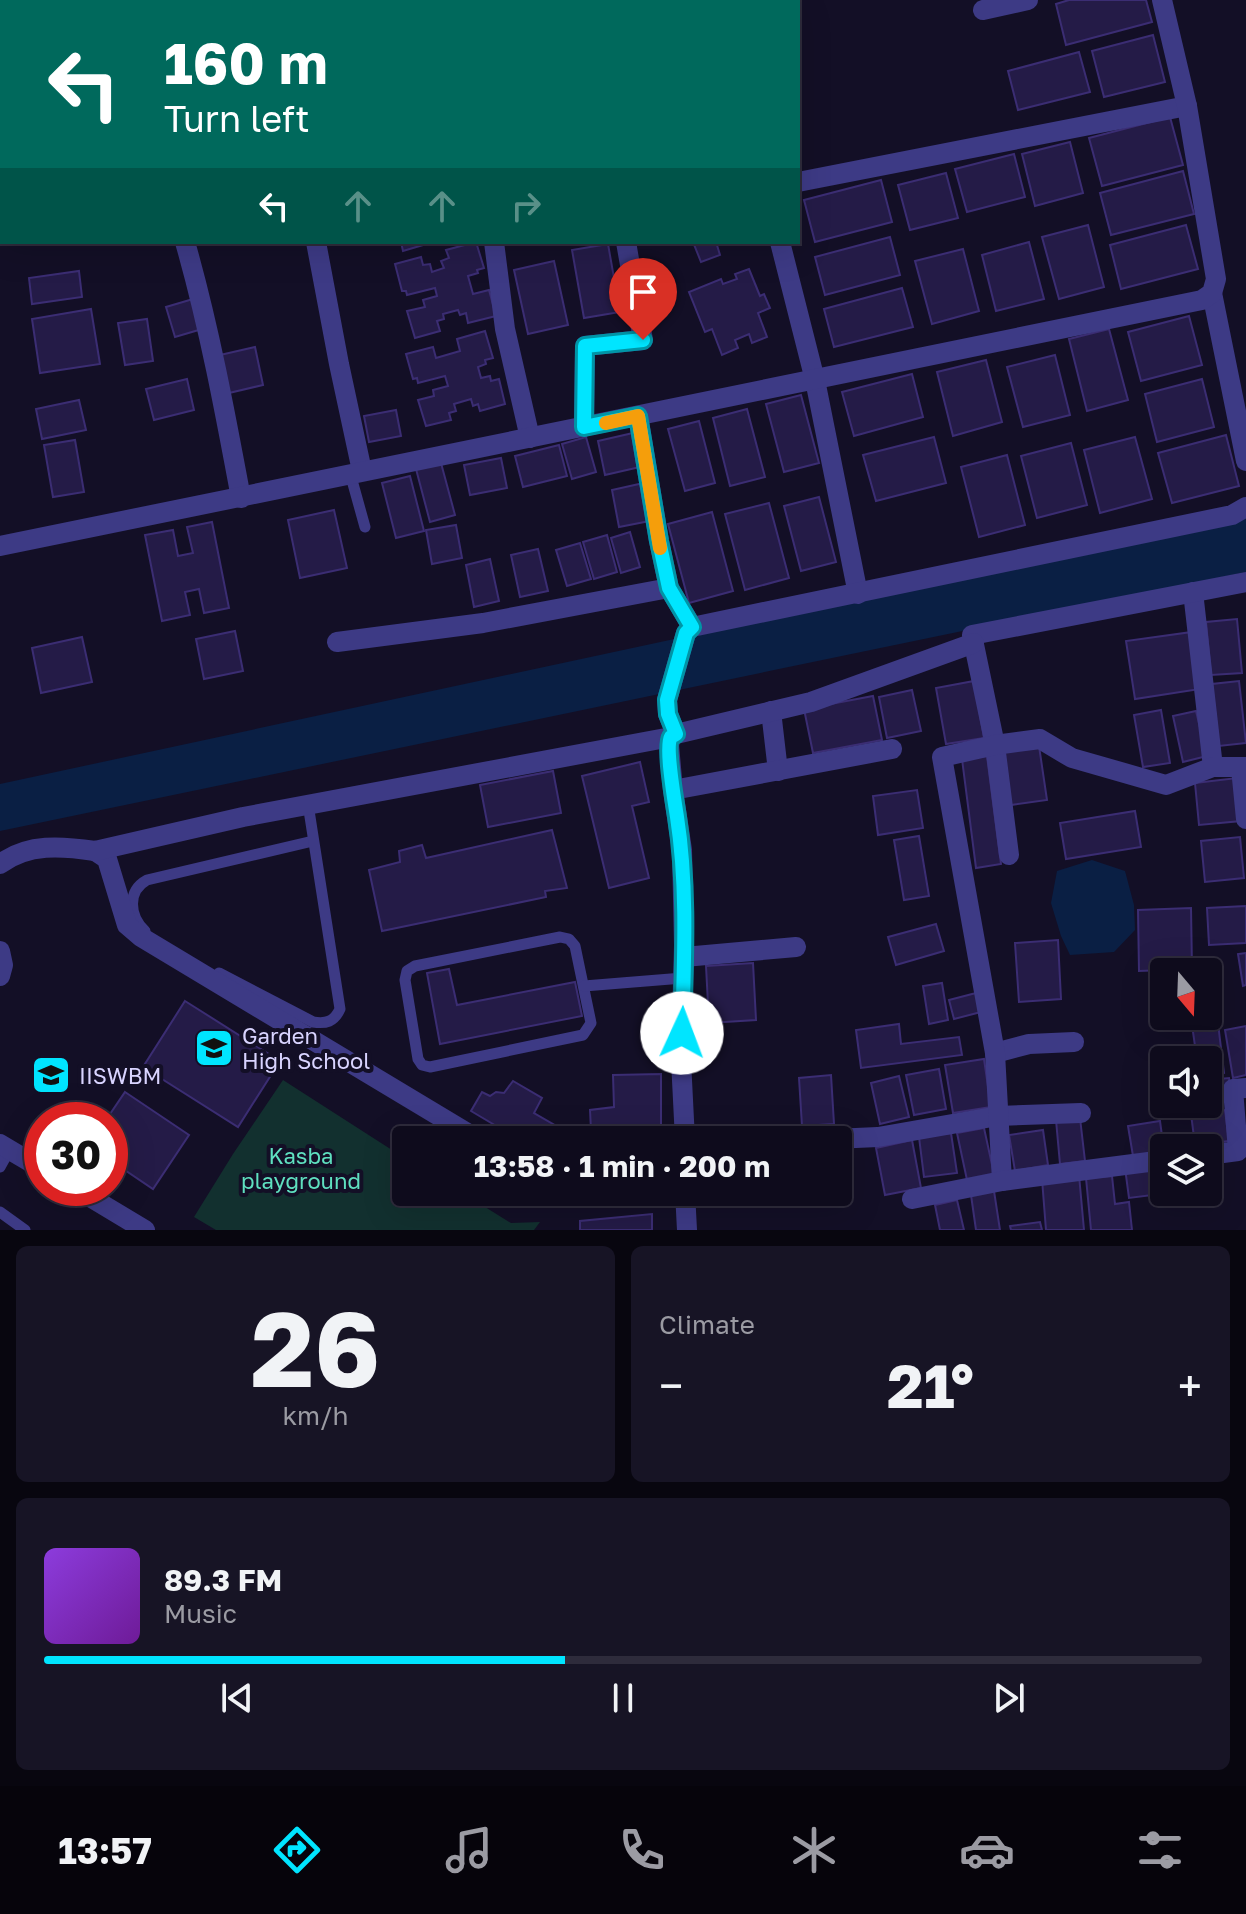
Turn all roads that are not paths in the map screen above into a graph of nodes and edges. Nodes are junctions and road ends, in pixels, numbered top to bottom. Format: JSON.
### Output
{"nodes":[{"id":1,"x":1028,"y":0,"type":"edge"},
{"id":2,"x":1162,"y":0,"type":"edge"},
{"id":3,"x":983,"y":10,"type":"dead end"},
{"id":4,"x":1187,"y":106,"type":"junction"},
{"id":5,"x":800,"y":182,"type":"edge"},
{"id":6,"x":186,"y":244,"type":"edge"},
{"id":7,"x":316,"y":244,"type":"edge"},
{"id":8,"x":494,"y":244,"type":"edge"},
{"id":9,"x":626,"y":244,"type":"edge"},
{"id":10,"x":781,"y":244,"type":"edge"},
{"id":11,"x":1212,"y":293,"type":"junction"},
{"id":12,"x":815,"y":380,"type":"junction"},
{"id":13,"x":638,"y":416,"type":"junction"},
{"id":14,"x":584,"y":427,"type":"junction"},
{"id":15,"x":530,"y":438,"type":"junction"},
{"id":16,"x":1246,"y":461,"type":"edge"},
{"id":17,"x":356,"y":472,"type":"junction"},
{"id":18,"x":241,"y":498,"type":"junction"},
{"id":19,"x":1246,"y":507,"type":"edge"},
{"id":20,"x":365,"y":527,"type":"dead end"},
{"id":21,"x":0,"y":546,"type":"edge"},
{"id":22,"x":1246,"y":582,"type":"edge"},
{"id":23,"x":669,"y":588,"type":"junction"},
{"id":24,"x":1193,"y":592,"type":"junction"},
{"id":25,"x":858,"y":594,"type":"junction"},
{"id":26,"x":689,"y":630,"type":"junction"},
{"id":27,"x":337,"y":642,"type":"dead end"},
{"id":28,"x":974,"y":643,"type":"junction"},
{"id":29,"x":771,"y":711,"type":"junction"},
{"id":30,"x":674,"y":736,"type":"junction"},
{"id":31,"x":995,"y":745,"type":"junction"},
{"id":32,"x":892,"y":749,"type":"dead end"},
{"id":33,"x":1213,"y":767,"type":"junction"},
{"id":34,"x":1244,"y":767,"type":"edge"},
{"id":35,"x":778,"y":771,"type":"junction"},
{"id":36,"x":673,"y":790,"type":"junction"},
{"id":37,"x":308,"y":804,"type":"junction"},
{"id":38,"x":1246,"y":819,"type":"edge"},
{"id":39,"x":313,"y":841,"type":"junction"},
{"id":40,"x":95,"y":851,"type":"junction"},
{"id":41,"x":1009,"y":855,"type":"dead end"},
{"id":42,"x":0,"y":864,"type":"edge"},
{"id":43,"x":796,"y":947,"type":"dead end"},
{"id":44,"x":0,"y":951,"type":"edge"},
{"id":45,"x":683,"y":968,"type":"junction"},
{"id":46,"x":0,"y":976,"type":"edge"},
{"id":47,"x":584,"y":986,"type":"junction"},
{"id":48,"x":239,"y":990,"type":"junction"},
{"id":49,"x":1074,"y":1042,"type":"dead end"},
{"id":50,"x":995,"y":1053,"type":"junction"},
{"id":51,"x":1246,"y":1088,"type":"edge"},
{"id":52,"x":1081,"y":1113,"type":"dead end"},
{"id":53,"x":998,"y":1116,"type":"junction"},
{"id":54,"x":457,"y":1126,"type":"edge"},
{"id":55,"x":684,"y":1126,"type":"edge"},
{"id":56,"x":852,"y":1138,"type":"edge"},
{"id":57,"x":3,"y":1153,"type":"edge"},
{"id":58,"x":1222,"y":1153,"type":"edge"},
{"id":59,"x":24,"y":1162,"type":"edge"},
{"id":60,"x":1150,"y":1162,"type":"edge"},
{"id":61,"x":1002,"y":1181,"type":"junction"},
{"id":62,"x":912,"y":1199,"type":"dead end"},
{"id":63,"x":105,"y":1206,"type":"edge"},
{"id":64,"x":686,"y":1206,"type":"edge"},
{"id":65,"x":0,"y":1212,"type":"edge"},
{"id":66,"x":25,"y":1230,"type":"edge"},
{"id":67,"x":145,"y":1230,"type":"edge"},
{"id":68,"x":687,"y":1230,"type":"edge"}],
"edges":[{"from":1,"to":3,"type":"street"},
{"from":2,"to":4,"type":"street"},
{"from":4,"to":5,"type":"street"},
{"from":4,"to":11,"type":"street"},
{"from":6,"to":18,"type":"street"},
{"from":7,"to":17,"type":"street"},
{"from":8,"to":15,"type":"street"},
{"from":9,"to":14,"type":"street"},
{"from":10,"to":12,"type":"street"},
{"from":11,"to":12,"type":"street"},
{"from":11,"to":16,"type":"street"},
{"from":12,"to":13,"type":"street"},
{"from":12,"to":25,"type":"street"},
{"from":13,"to":14,"type":"street"},
{"from":13,"to":23,"type":"street"},
{"from":14,"to":15,"type":"street"},
{"from":15,"to":17,"type":"street"},
{"from":17,"to":18,"type":"street"},
{"from":17,"to":20,"type":"lane"},
{"from":18,"to":21,"type":"street"},
{"from":19,"to":25,"type":"street"},
{"from":22,"to":24,"type":"street"},
{"from":23,"to":26,"type":"street"},
{"from":23,"to":27,"type":"street"},
{"from":24,"to":28,"type":"street"},
{"from":24,"to":33,"type":"street"},
{"from":25,"to":26,"type":"street"},
{"from":26,"to":30,"type":"street"},
{"from":28,"to":29,"type":"street"},
{"from":28,"to":31,"type":"street"},
{"from":29,"to":30,"type":"street"},
{"from":29,"to":35,"type":"street"},
{"from":30,"to":36,"type":"street"},
{"from":30,"to":37,"type":"street"},
{"from":31,"to":33,"type":"street"},
{"from":31,"to":41,"type":"street"},
{"from":31,"to":50,"type":"street"},
{"from":32,"to":35,"type":"street"},
{"from":33,"to":34,"type":"street"},
{"from":34,"to":38,"type":"street"},
{"from":35,"to":36,"type":"street"},
{"from":36,"to":45,"type":"street"},
{"from":37,"to":39,"type":"lane"},
{"from":37,"to":40,"type":"street"},
{"from":39,"to":48,"type":"lane"},
{"from":39,"to":48,"type":"lane"},
{"from":40,"to":42,"type":"street"},
{"from":40,"to":48,"type":"street"},
{"from":43,"to":45,"type":"street"},
{"from":44,"to":46,"type":"street"},
{"from":45,"to":47,"type":"lane"},
{"from":45,"to":55,"type":"street"},
{"from":47,"to":47,"type":"lane"},
{"from":48,"to":54,"type":"street"},
{"from":49,"to":50,"type":"street"},
{"from":50,"to":53,"type":"street"},
{"from":51,"to":58,"type":"street"},
{"from":52,"to":53,"type":"street"},
{"from":53,"to":56,"type":"street"},
{"from":53,"to":61,"type":"street"},
{"from":57,"to":59,"type":"street"},
{"from":60,"to":61,"type":"street"},
{"from":61,"to":62,"type":"street"},
{"from":63,"to":67,"type":"street"},
{"from":64,"to":68,"type":"street"},
{"from":65,"to":66,"type":"lane"}]}
